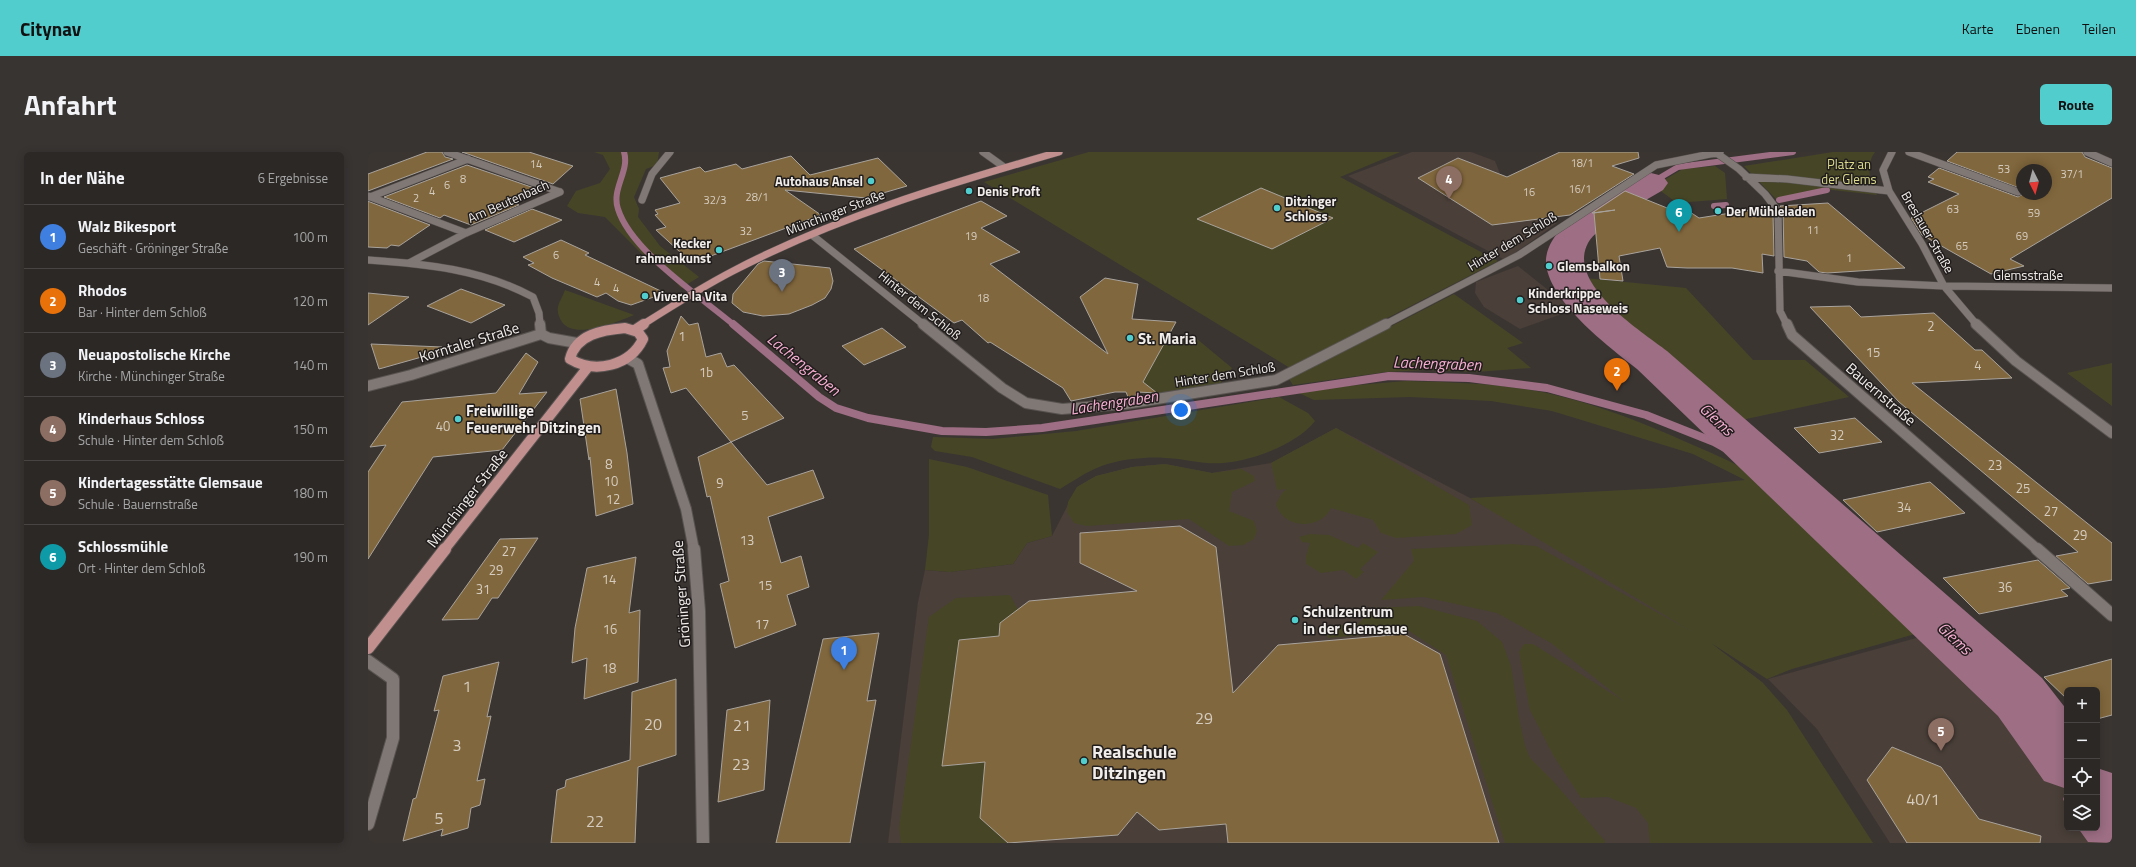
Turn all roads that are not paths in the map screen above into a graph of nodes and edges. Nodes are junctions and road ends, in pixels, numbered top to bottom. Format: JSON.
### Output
{"nodes":[{"id":1,"x":447,"y":152,"type":"edge"},
{"id":2,"x":670,"y":152,"type":"edge"},
{"id":3,"x":984,"y":152,"type":"edge"},
{"id":4,"x":1059,"y":152,"type":"edge"},
{"id":5,"x":1715,"y":152,"type":"edge"},
{"id":6,"x":1892,"y":152,"type":"edge"},
{"id":7,"x":1909,"y":152,"type":"edge"},
{"id":8,"x":2087,"y":152,"type":"edge"},
{"id":9,"x":1721,"y":154,"type":"edge"},
{"id":10,"x":468,"y":159,"type":"junction"},
{"id":11,"x":2112,"y":163,"type":"edge"},
{"id":12,"x":1004,"y":167,"type":"junction"},
{"id":13,"x":1746,"y":176,"type":"junction"},
{"id":14,"x":1889,"y":191,"type":"junction"},
{"id":15,"x":2016,"y":191,"type":"edge"},
{"id":16,"x":369,"y":196,"type":"edge"},
{"id":17,"x":642,"y":200,"type":"dead end"},
{"id":18,"x":466,"y":233,"type":"junction"},
{"id":19,"x":812,"y":235,"type":"junction"},
{"id":20,"x":368,"y":260,"type":"edge"},
{"id":21,"x":409,"y":263,"type":"junction"},
{"id":22,"x":1778,"y":271,"type":"junction"},
{"id":23,"x":1944,"y":286,"type":"junction"},
{"id":24,"x":2112,"y":288,"type":"edge"},
{"id":25,"x":635,"y":330,"type":"junction"},
{"id":26,"x":541,"y":334,"type":"junction"},
{"id":27,"x":577,"y":343,"type":"junction"},
{"id":28,"x":627,"y":358,"type":"junction"},
{"id":29,"x":588,"y":367,"type":"junction"},
{"id":30,"x":368,"y":386,"type":"edge"},
{"id":31,"x":2112,"y":433,"type":"edge"},
{"id":32,"x":2112,"y":615,"type":"edge"},
{"id":33,"x":368,"y":648,"type":"edge"},
{"id":34,"x":368,"y":661,"type":"edge"},
{"id":35,"x":368,"y":824,"type":"edge"},
{"id":36,"x":703,"y":843,"type":"edge"}],
"edges":[{"from":1,"to":10,"type":"street","name":"Am Beutenbach"},
{"from":2,"to":17,"type":"street"},
{"from":3,"to":12,"type":"street"},
{"from":4,"to":12,"type":"main road","name":"Münchinger Straße"},
{"from":5,"to":9,"type":"street","name":"Bauernstraße"},
{"from":5,"to":19,"type":"street","name":"Hinter dem Schloß"},
{"from":6,"to":14,"type":"street"},
{"from":7,"to":15,"type":"street"},
{"from":8,"to":11,"type":"street"},
{"from":9,"to":13,"type":"street","name":"Bauernstraße"},
{"from":10,"to":16,"type":"street"},
{"from":10,"to":18,"type":"street","name":"Am Beutenbach"},
{"from":12,"to":19,"type":"main road","name":"Münchinger Straße"},
{"from":13,"to":14,"type":"street","name":"Breslauer Straße"},
{"from":13,"to":22,"type":"street","name":"Bauernstraße"},
{"from":14,"to":23,"type":"street","name":"Breslauer Straße"},
{"from":16,"to":18,"type":"street"},
{"from":18,"to":21,"type":"street","name":"Am Beutenbach"},
{"from":19,"to":25,"type":"main road","name":"Münchinger Straße"},
{"from":20,"to":21,"type":"street"},
{"from":21,"to":26,"type":"street"},
{"from":22,"to":23,"type":"street","name":"Breslauer Straße"},
{"from":22,"to":32,"type":"street","name":"Bauernstraße"},
{"from":23,"to":24,"type":"street","name":"Glemsstraße"},
{"from":23,"to":31,"type":"street","name":"Breslauer Straße"},
{"from":25,"to":27,"type":"main road"},
{"from":25,"to":28,"type":"main road"},
{"from":26,"to":27,"type":"street","name":"Korntaler Straße"},
{"from":26,"to":30,"type":"street","name":"Korntaler Straße"},
{"from":27,"to":29,"type":"main road"},
{"from":28,"to":29,"type":"main road"},
{"from":28,"to":36,"type":"street","name":"Gröninger Straße"},
{"from":29,"to":33,"type":"main road","name":"Münchinger Straße"},
{"from":34,"to":35,"type":"street"}]}
